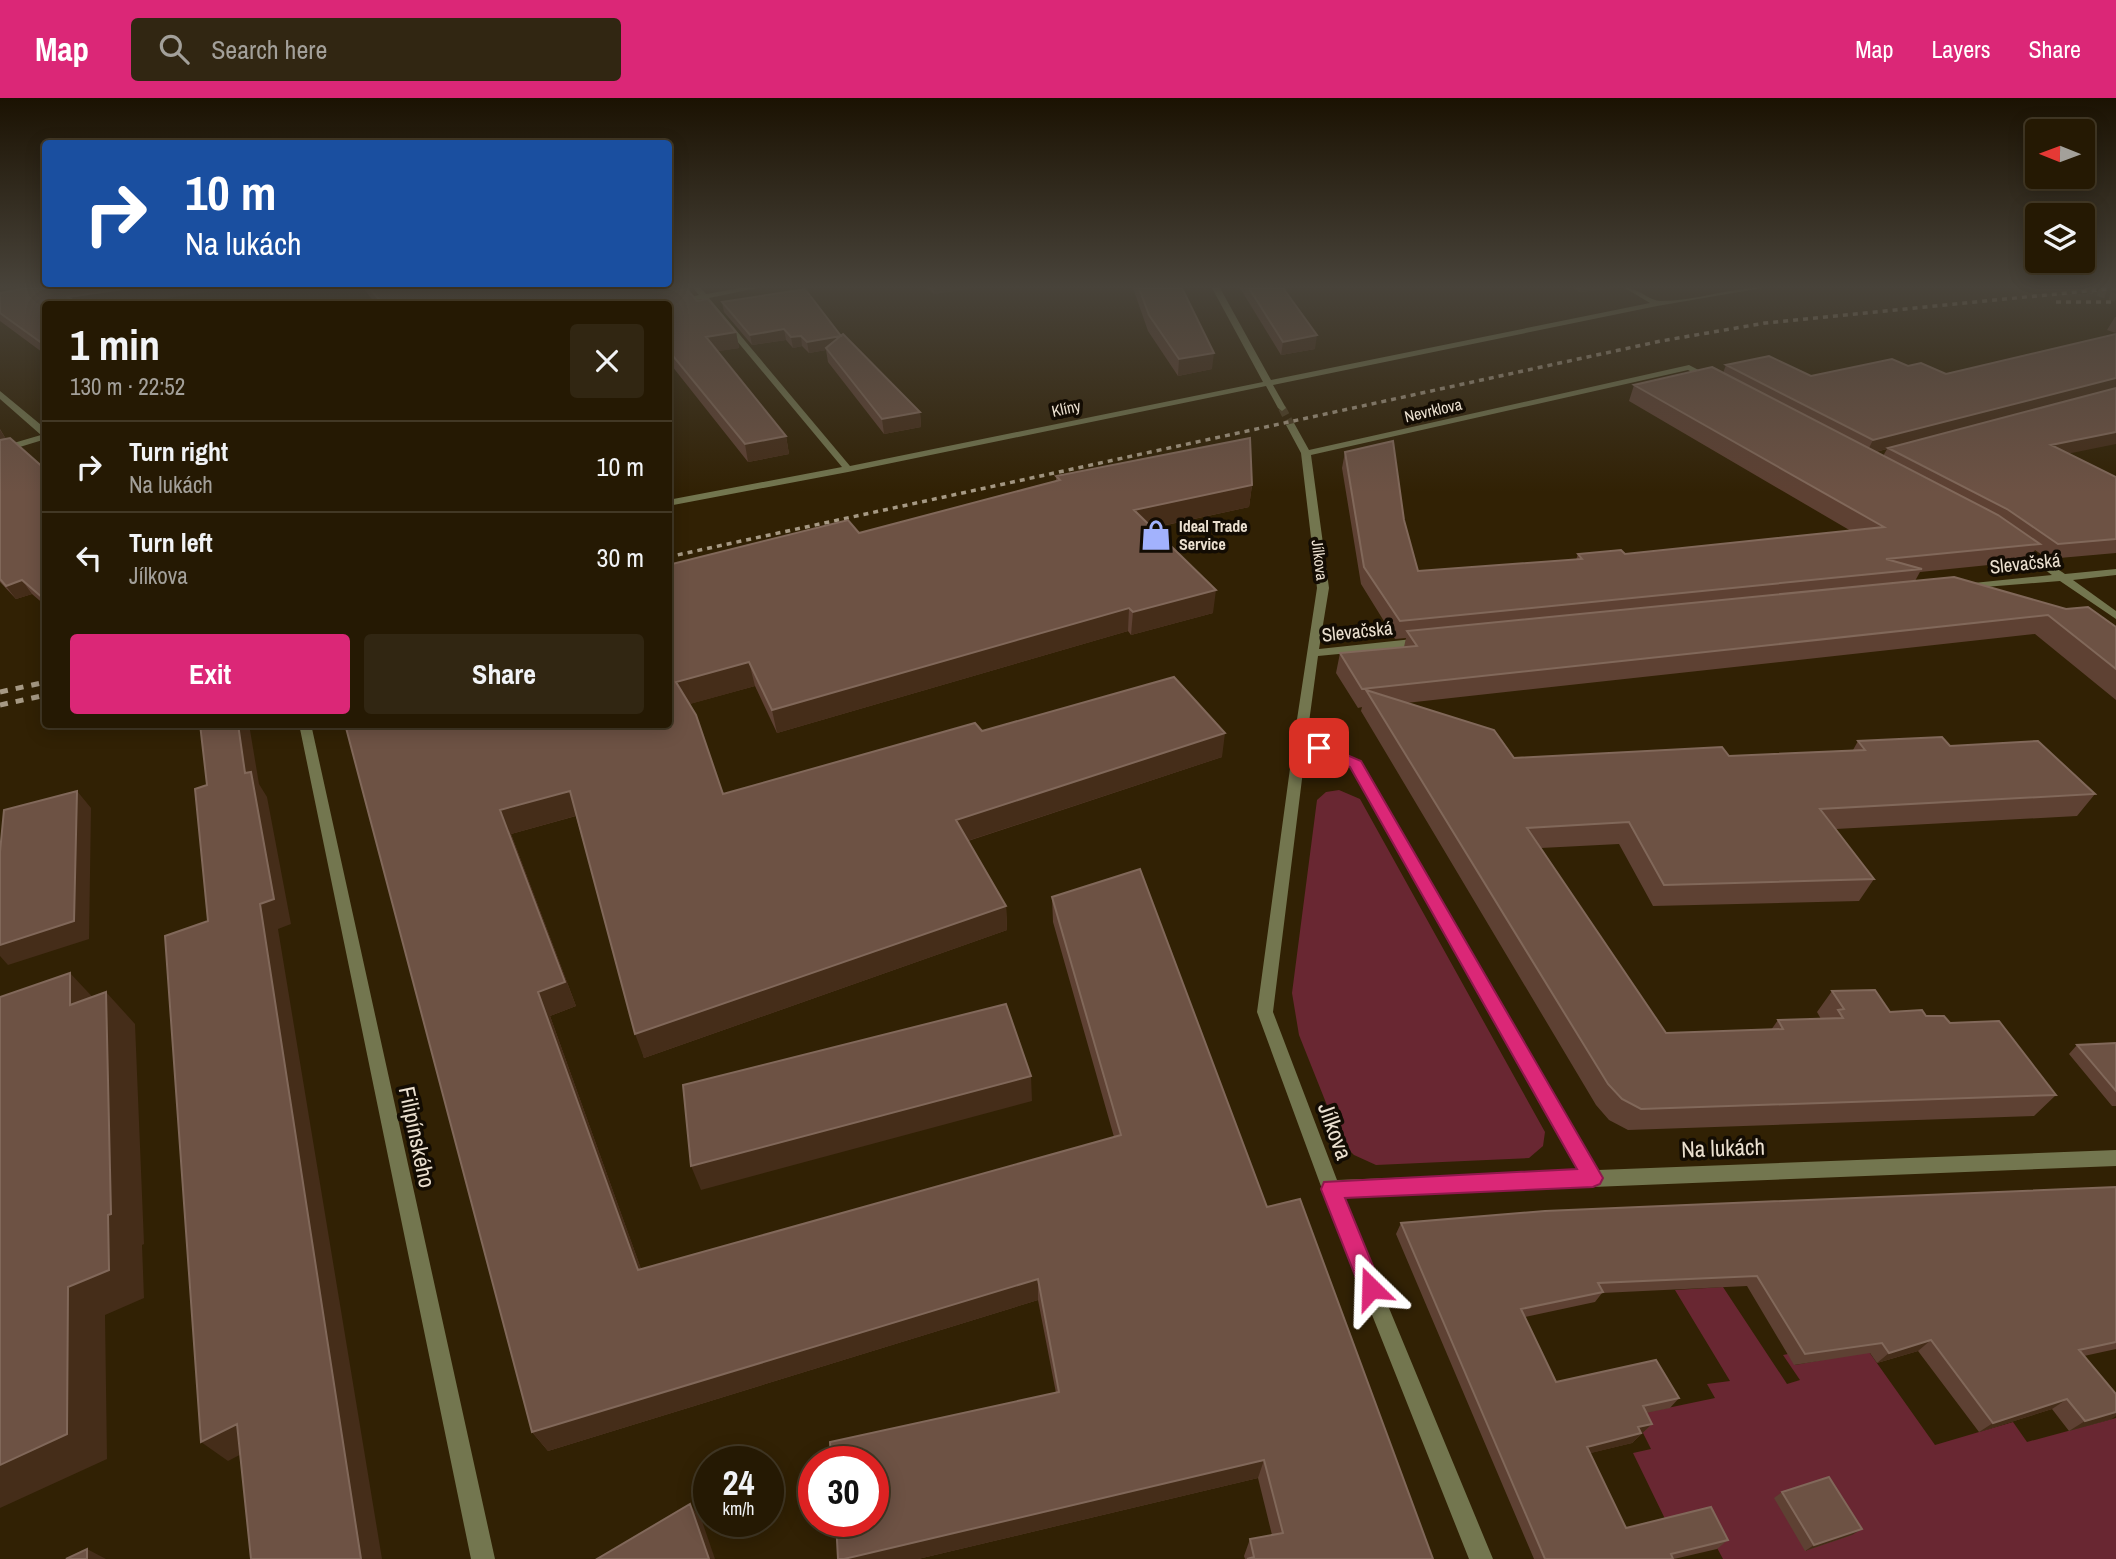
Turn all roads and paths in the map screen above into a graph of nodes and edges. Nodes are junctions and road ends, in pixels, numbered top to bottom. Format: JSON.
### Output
{"nodes":[{"id":1,"x":754,"y":356,"type":"edge"},
{"id":2,"x":1254,"y":356,"type":"edge"},
{"id":3,"x":1395,"y":356,"type":"edge"},
{"id":4,"x":1268,"y":382,"type":"junction"},
{"id":5,"x":1725,"y":386,"type":"edge"},
{"id":6,"x":0,"y":394,"type":"edge"},
{"id":7,"x":1282,"y":408,"type":"tunnel mouth"},
{"id":8,"x":1292,"y":425,"type":"tunnel mouth"},
{"id":9,"x":42,"y":431,"type":"edge"},
{"id":10,"x":42,"y":436,"type":"edge"},
{"id":11,"x":0,"y":450,"type":"edge"},
{"id":12,"x":1306,"y":453,"type":"junction"},
{"id":13,"x":848,"y":469,"type":"junction"},
{"id":14,"x":672,"y":502,"type":"edge"},
{"id":15,"x":2013,"y":542,"type":"edge"},
{"id":16,"x":2116,"y":572,"type":"edge"},
{"id":17,"x":2063,"y":577,"type":"junction"},
{"id":18,"x":1952,"y":588,"type":"edge"},
{"id":19,"x":2116,"y":616,"type":"edge"},
{"id":20,"x":1437,"y":640,"type":"edge"},
{"id":21,"x":1312,"y":653,"type":"junction"},
{"id":22,"x":306,"y":728,"type":"edge"},
{"id":23,"x":1300,"y":739,"type":"junction"},
{"id":24,"x":2116,"y":1158,"type":"edge"},
{"id":25,"x":1593,"y":1178,"type":"junction"},
{"id":26,"x":1331,"y":1189,"type":"junction"},
{"id":27,"x":483,"y":1559,"type":"edge"},
{"id":28,"x":1481,"y":1559,"type":"edge"}],
"edges":[{"from":1,"to":13,"type":"street"},
{"from":2,"to":4,"type":"street"},
{"from":3,"to":4,"type":"street","name":"Klíny"},
{"from":4,"to":7,"type":"street"},
{"from":4,"to":13,"type":"street","name":"Klíny"},
{"from":5,"to":12,"type":"street","name":"Nevrklova"},
{"from":6,"to":9,"type":"street"},
{"from":8,"to":12,"type":"street","name":"Jílkova"},
{"from":10,"to":11,"type":"street"},
{"from":12,"to":21,"type":"street","name":"Jílkova"},
{"from":13,"to":14,"type":"street","name":"Klíny"},
{"from":15,"to":17,"type":"street"},
{"from":16,"to":17,"type":"street","name":"Slevačská"},
{"from":17,"to":18,"type":"street","name":"Slevačská"},
{"from":17,"to":19,"type":"street"},
{"from":20,"to":21,"type":"street","name":"Slevačská"},
{"from":21,"to":23,"type":"street","name":"Jílkova"},
{"from":22,"to":27,"type":"street","name":"Filipínského"},
{"from":23,"to":25,"type":"street"},
{"from":23,"to":26,"type":"street","name":"Jílkova"},
{"from":24,"to":25,"type":"street","name":"Na lukách"},
{"from":25,"to":26,"type":"street","name":"Na lukách"},
{"from":26,"to":28,"type":"street","name":"Jílkova"}]}
